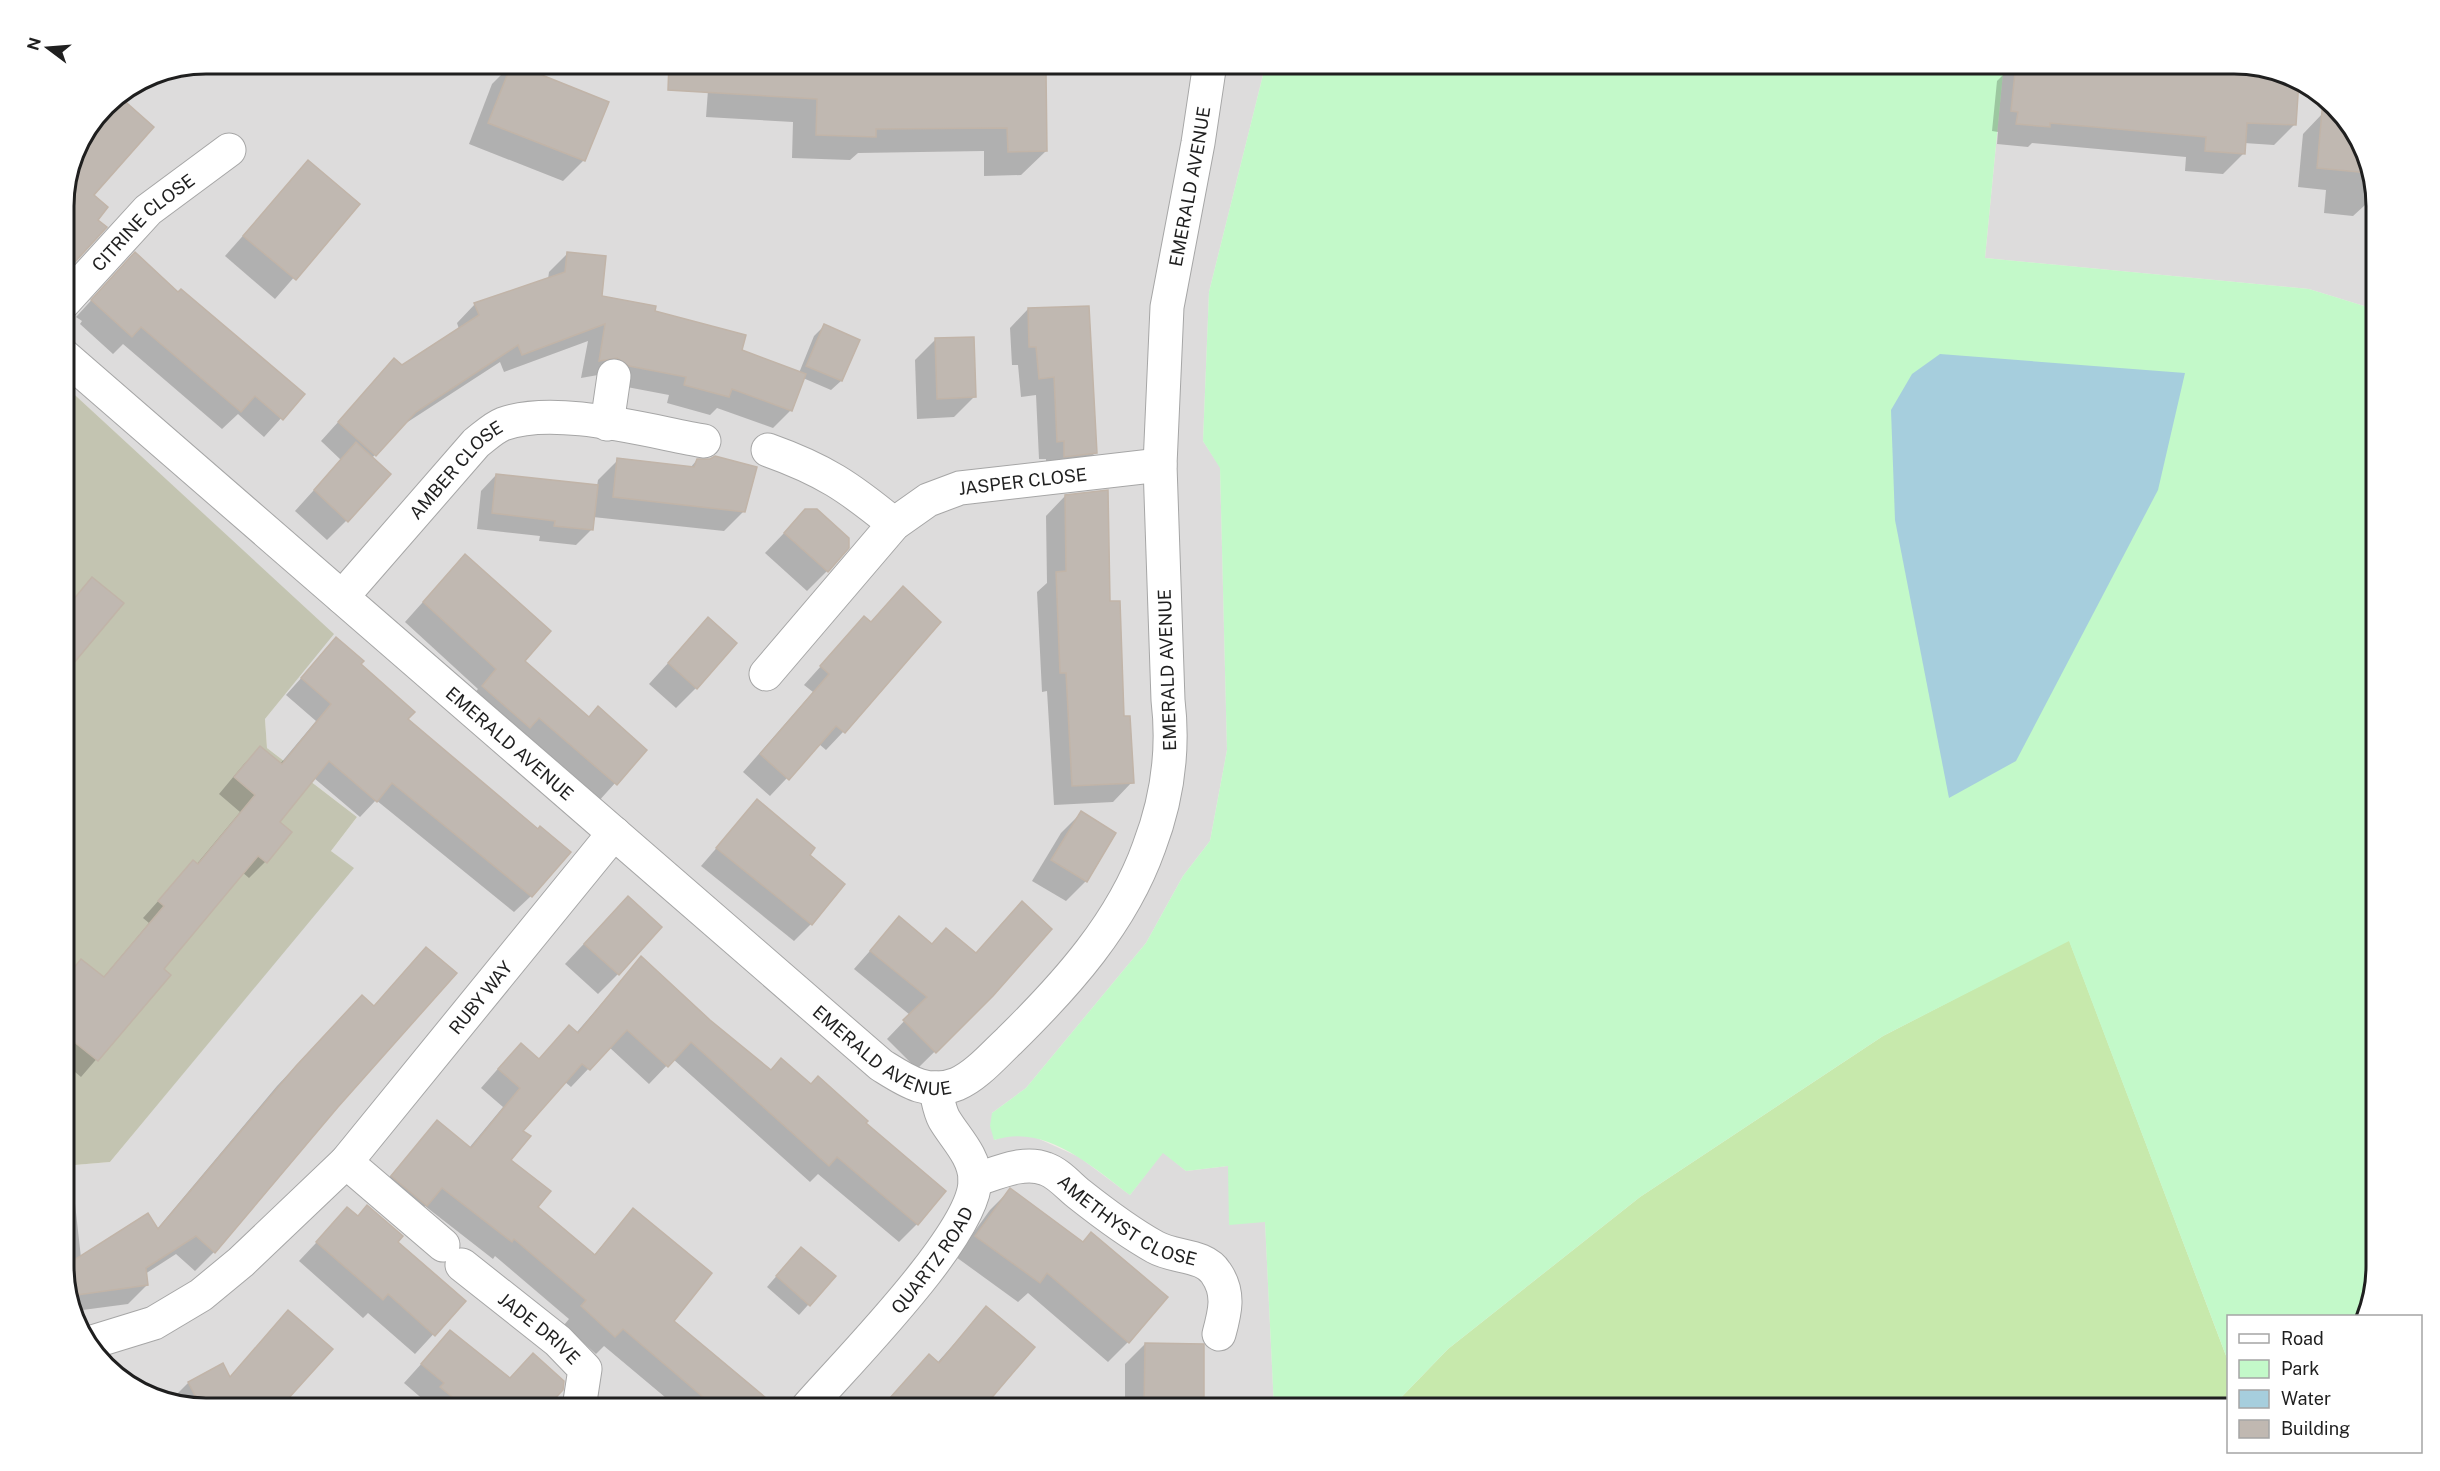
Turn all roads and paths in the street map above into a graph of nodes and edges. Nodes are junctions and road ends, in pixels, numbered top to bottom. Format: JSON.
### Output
{"nodes":[{"id":1,"x":1208,"y":74,"type":"edge"},
{"id":2,"x":229,"y":150,"type":"dead end"},
{"id":3,"x":74,"y":291,"type":"edge"},
{"id":4,"x":74,"y":365,"type":"edge"},
{"id":5,"x":614,"y":376,"type":"dead end"},
{"id":6,"x":608,"y":424,"type":"junction"},
{"id":7,"x":704,"y":441,"type":"dead end"},
{"id":8,"x":768,"y":450,"type":"dead end"},
{"id":9,"x":1160,"y":465,"type":"junction"},
{"id":10,"x":894,"y":524,"type":"junction"},
{"id":11,"x":342,"y":597,"type":"junction"},
{"id":12,"x":766,"y":674,"type":"dead end"},
{"id":13,"x":614,"y":833,"type":"junction"},
{"id":14,"x":935,"y":1088,"type":"junction"},
{"id":15,"x":346,"y":1162,"type":"junction"},
{"id":16,"x":975,"y":1180,"type":"junction"},
{"id":17,"x":1219,"y":1334,"type":"dead end"},
{"id":18,"x":97,"y":1341,"type":"edge"},
{"id":19,"x":581,"y":1398,"type":"edge"},
{"id":20,"x":816,"y":1398,"type":"edge"}],
"edges":[{"from":1,"to":9,"type":"street","name":"EMERALD AVENUE"},
{"from":2,"to":3,"type":"street","name":"CITRINE CLOSE"},
{"from":4,"to":11,"type":"street","name":"EMERALD AVENUE"},
{"from":5,"to":6,"type":"street"},
{"from":6,"to":7,"type":"street","name":"AMBER CLOSE"},
{"from":6,"to":11,"type":"street","name":"AMBER CLOSE"},
{"from":8,"to":10,"type":"street"},
{"from":9,"to":10,"type":"street","name":"JASPER CLOSE"},
{"from":9,"to":14,"type":"street","name":"EMERALD AVENUE"},
{"from":10,"to":12,"type":"street","name":"JASPER CLOSE"},
{"from":11,"to":13,"type":"street","name":"EMERALD AVENUE"},
{"from":13,"to":14,"type":"street","name":"EMERALD AVENUE"},
{"from":13,"to":15,"type":"street","name":"RUBY WAY"},
{"from":14,"to":16,"type":"street","name":"QUARTZ ROAD"},
{"from":15,"to":18,"type":"street","name":"RUBY WAY"},
{"from":15,"to":19,"type":"street","name":"JADE DRIVE"},
{"from":16,"to":17,"type":"street","name":"AMETHYST CLOSE"},
{"from":16,"to":20,"type":"street","name":"QUARTZ ROAD"}]}
